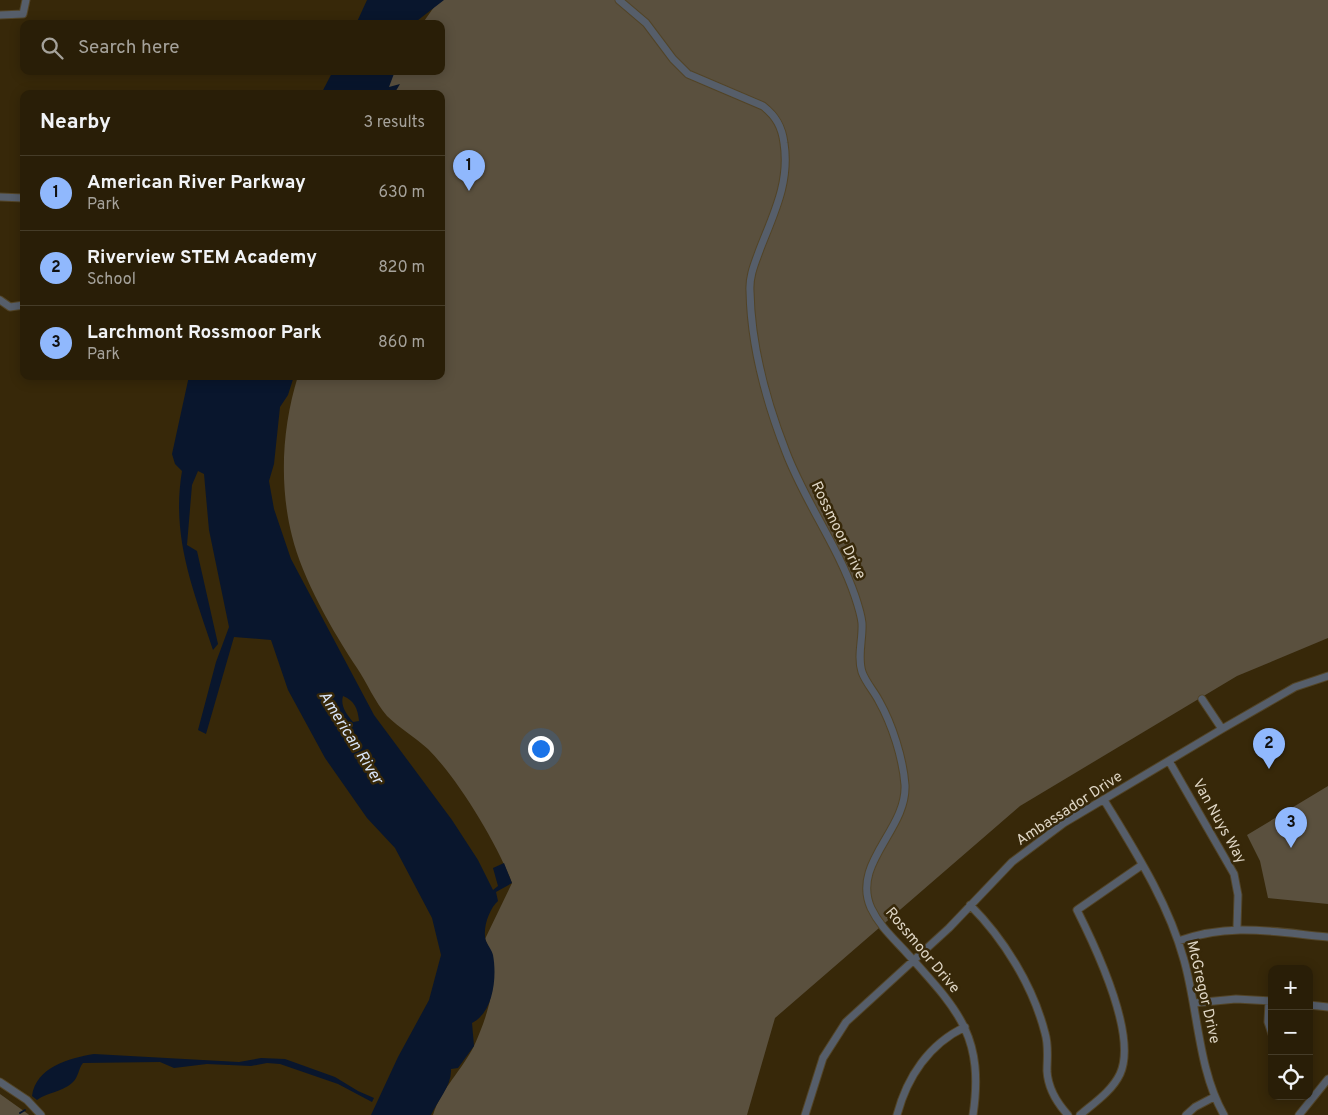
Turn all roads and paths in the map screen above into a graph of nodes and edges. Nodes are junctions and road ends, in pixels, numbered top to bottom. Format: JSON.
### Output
{"nodes":[{"id":1,"x":26,"y":0,"type":"edge"},
{"id":2,"x":619,"y":0,"type":"edge"},
{"id":3,"x":0,"y":15,"type":"edge"},
{"id":4,"x":0,"y":198,"type":"edge"},
{"id":5,"x":20,"y":198,"type":"edge"},
{"id":6,"x":0,"y":300,"type":"edge"},
{"id":7,"x":20,"y":306,"type":"edge"},
{"id":8,"x":1328,"y":676,"type":"edge"},
{"id":9,"x":1202,"y":699,"type":"dead end"},
{"id":10,"x":1222,"y":729,"type":"junction"},
{"id":11,"x":1169,"y":761,"type":"junction"},
{"id":12,"x":1104,"y":800,"type":"junction"},
{"id":13,"x":1142,"y":865,"type":"junction"},
{"id":14,"x":970,"y":905,"type":"junction"},
{"id":15,"x":1237,"y":928,"type":"junction"},
{"id":16,"x":1328,"y":937,"type":"edge"},
{"id":17,"x":1178,"y":941,"type":"junction"},
{"id":18,"x":913,"y":960,"type":"junction"},
{"id":19,"x":1268,"y":1001,"type":"edge"},
{"id":20,"x":1194,"y":1003,"type":"junction"},
{"id":21,"x":1313,"y":1005,"type":"edge"},
{"id":22,"x":1328,"y":1007,"type":"edge"},
{"id":23,"x":965,"y":1027,"type":"junction"},
{"id":24,"x":1328,"y":1079,"type":"edge"},
{"id":25,"x":0,"y":1082,"type":"edge"},
{"id":26,"x":1214,"y":1097,"type":"junction"},
{"id":27,"x":41,"y":1115,"type":"edge"},
{"id":28,"x":805,"y":1115,"type":"edge"},
{"id":29,"x":897,"y":1115,"type":"edge"},
{"id":30,"x":973,"y":1115,"type":"edge"},
{"id":31,"x":1068,"y":1115,"type":"edge"},
{"id":32,"x":1080,"y":1115,"type":"edge"},
{"id":33,"x":1186,"y":1115,"type":"edge"},
{"id":34,"x":1224,"y":1115,"type":"edge"},
{"id":35,"x":1299,"y":1115,"type":"edge"}],
"edges":[{"from":1,"to":3,"type":"street"},
{"from":2,"to":18,"type":"street","name":"Rossmoor Drive"},
{"from":4,"to":5,"type":"street"},
{"from":6,"to":7,"type":"street"},
{"from":8,"to":10,"type":"street","name":"Ambassador Drive"},
{"from":9,"to":10,"type":"street"},
{"from":10,"to":11,"type":"street","name":"Ambassador Drive"},
{"from":11,"to":12,"type":"street","name":"Ambassador Drive"},
{"from":11,"to":15,"type":"street","name":"Van Nuys Way"},
{"from":12,"to":13,"type":"street","name":"McGregor Drive"},
{"from":12,"to":14,"type":"street","name":"Ambassador Drive"},
{"from":13,"to":17,"type":"street","name":"McGregor Drive"},
{"from":13,"to":32,"type":"street"},
{"from":14,"to":18,"type":"street","name":"Ambassador Drive"},
{"from":14,"to":31,"type":"street"},
{"from":15,"to":16,"type":"street"},
{"from":15,"to":17,"type":"street"},
{"from":17,"to":20,"type":"street","name":"McGregor Drive"},
{"from":18,"to":23,"type":"street","name":"Rossmoor Drive"},
{"from":18,"to":28,"type":"street","name":"Ambassador Drive"},
{"from":19,"to":20,"type":"street"},
{"from":20,"to":26,"type":"street","name":"McGregor Drive"},
{"from":21,"to":22,"type":"street"},
{"from":23,"to":29,"type":"street"},
{"from":23,"to":30,"type":"street","name":"Rossmoor Drive"},
{"from":24,"to":35,"type":"street"},
{"from":25,"to":27,"type":"street"},
{"from":26,"to":33,"type":"street"},
{"from":26,"to":34,"type":"street","name":"McGregor Drive"}]}
